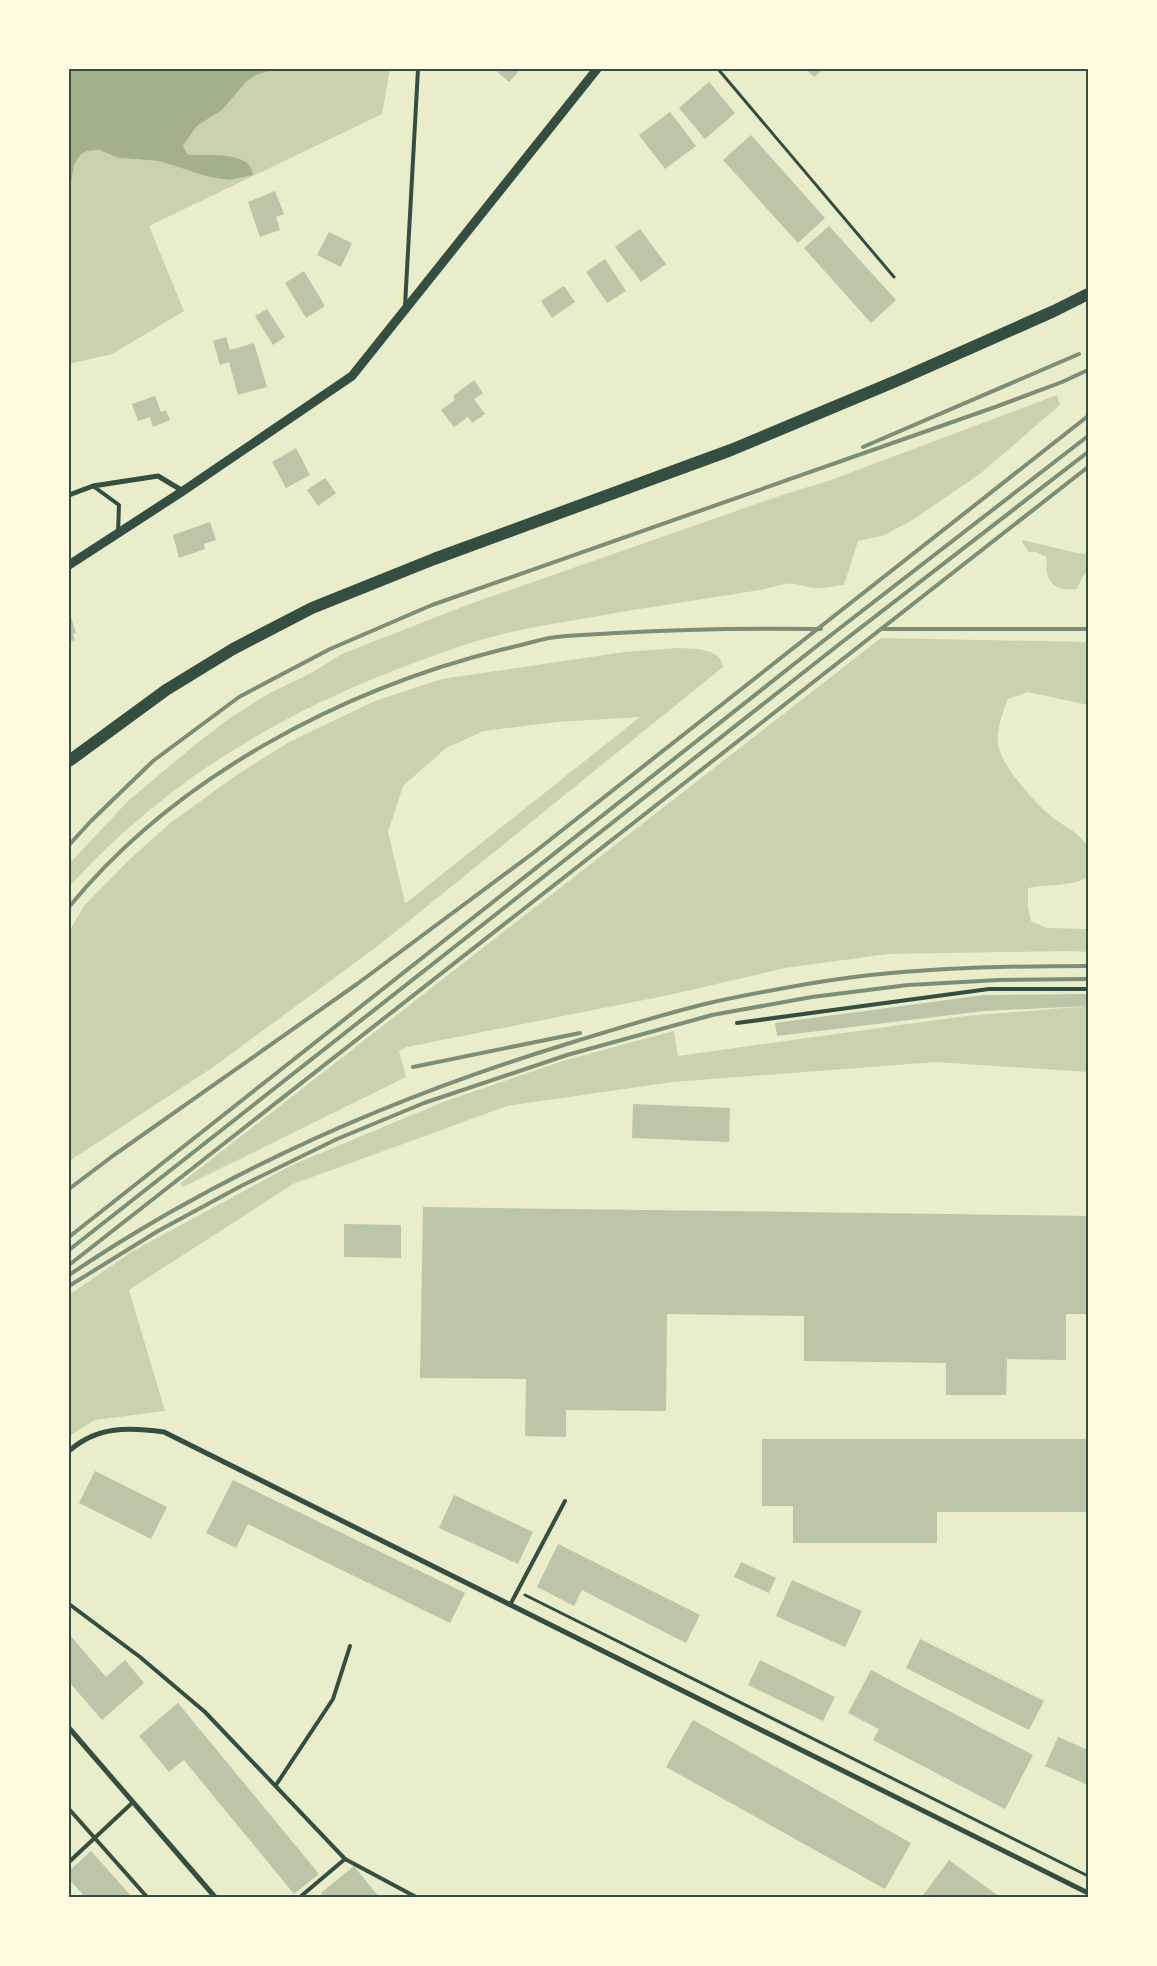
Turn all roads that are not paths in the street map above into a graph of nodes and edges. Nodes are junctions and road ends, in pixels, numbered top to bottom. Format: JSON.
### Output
{"nodes":[{"id":1,"x":418,"y":69,"type":"edge"},
{"id":2,"x":597,"y":69,"type":"edge"},
{"id":3,"x":1088,"y":294,"type":"edge"},
{"id":4,"x":405,"y":309,"type":"junction"},
{"id":5,"x":93,"y":486,"type":"junction"},
{"id":6,"x":183,"y":491,"type":"junction"},
{"id":7,"x":69,"y":496,"type":"edge"},
{"id":8,"x":118,"y":533,"type":"junction"},
{"id":9,"x":69,"y":565,"type":"edge"},
{"id":10,"x":69,"y":761,"type":"edge"},
{"id":11,"x":1088,"y":989,"type":"edge"},
{"id":12,"x":738,"y":1023,"type":"dead end"},
{"id":13,"x":69,"y":1451,"type":"edge"},
{"id":14,"x":566,"y":1500,"type":"dead end"},
{"id":15,"x":69,"y":1604,"type":"edge"},
{"id":16,"x":510,"y":1605,"type":"junction"},
{"id":17,"x":350,"y":1646,"type":"dead end"},
{"id":18,"x":69,"y":1728,"type":"edge"},
{"id":19,"x":276,"y":1785,"type":"junction"},
{"id":20,"x":132,"y":1803,"type":"junction"},
{"id":21,"x":69,"y":1809,"type":"edge"},
{"id":22,"x":94,"y":1838,"type":"junction"},
{"id":23,"x":345,"y":1859,"type":"junction"},
{"id":24,"x":69,"y":1862,"type":"edge"},
{"id":25,"x":1088,"y":1893,"type":"edge"},
{"id":26,"x":147,"y":1897,"type":"edge"},
{"id":27,"x":215,"y":1897,"type":"edge"},
{"id":28,"x":300,"y":1897,"type":"edge"},
{"id":29,"x":416,"y":1897,"type":"edge"}],
"edges":[{"from":1,"to":4,"type":"lane"},
{"from":2,"to":4,"type":"street"},
{"from":3,"to":10,"type":"main road"},
{"from":4,"to":6,"type":"street"},
{"from":5,"to":6,"type":"street"},
{"from":5,"to":7,"type":"street"},
{"from":5,"to":8,"type":"lane"},
{"from":6,"to":8,"type":"street"},
{"from":8,"to":9,"type":"street"},
{"from":11,"to":12,"type":"lane"},
{"from":13,"to":16,"type":"street"},
{"from":14,"to":16,"type":"lane"},
{"from":15,"to":19,"type":"lane"},
{"from":16,"to":25,"type":"street"},
{"from":17,"to":19,"type":"lane"},
{"from":18,"to":20,"type":"street"},
{"from":19,"to":23,"type":"lane"},
{"from":20,"to":22,"type":"lane"},
{"from":20,"to":27,"type":"street"},
{"from":21,"to":22,"type":"lane"},
{"from":22,"to":24,"type":"lane"},
{"from":22,"to":26,"type":"lane"},
{"from":23,"to":28,"type":"lane"},
{"from":23,"to":29,"type":"lane"}]}
